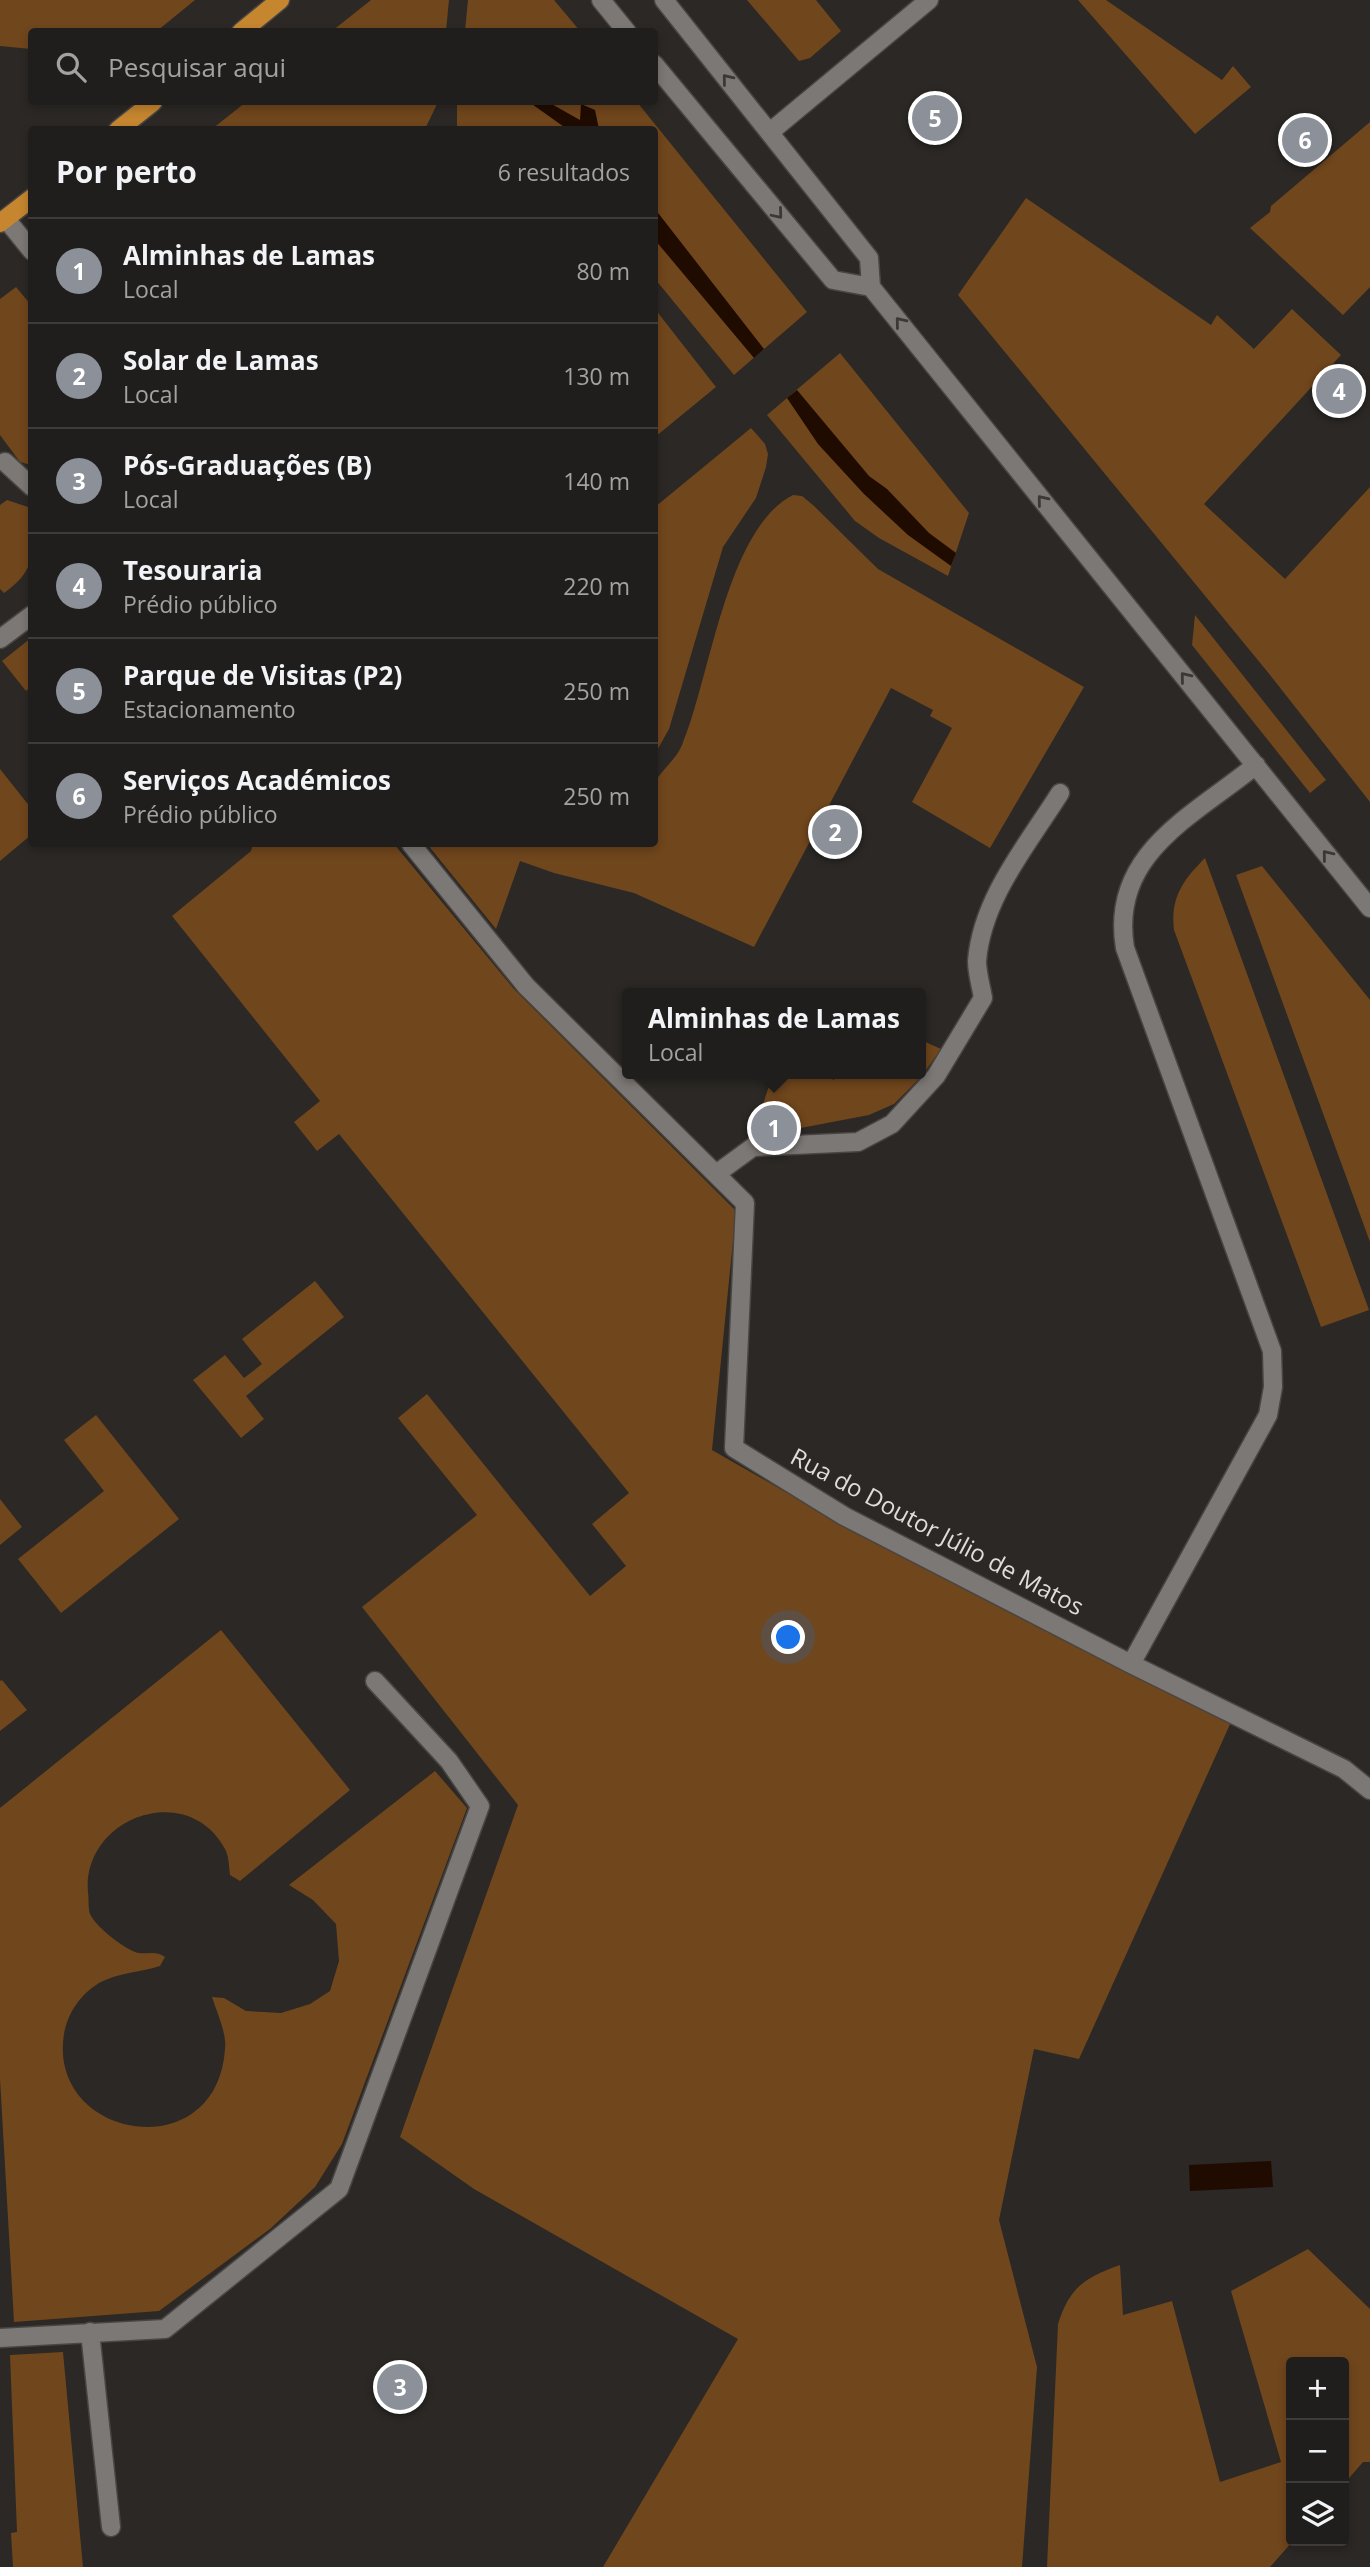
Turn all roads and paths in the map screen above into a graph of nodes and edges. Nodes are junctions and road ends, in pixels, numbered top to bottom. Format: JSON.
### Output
{"nodes":[{"id":1,"x":280,"y":0,"type":"edge"},
{"id":2,"x":601,"y":0,"type":"edge"},
{"id":3,"x":664,"y":0,"type":"edge"},
{"id":4,"x":929,"y":0,"type":"edge"},
{"id":5,"x":246,"y":28,"type":"edge"},
{"id":6,"x":624,"y":28,"type":"edge"},
{"id":7,"x":658,"y":69,"type":"edge"},
{"id":8,"x":149,"y":105,"type":"edge"},
{"id":9,"x":123,"y":126,"type":"edge"},
{"id":10,"x":770,"y":132,"type":"junction"},
{"id":11,"x":28,"y":201,"type":"edge"},
{"id":12,"x":3,"y":221,"type":"edge"},
{"id":13,"x":28,"y":247,"type":"edge"},
{"id":14,"x":871,"y":287,"type":"junction"},
{"id":15,"x":5,"y":463,"type":"dead end"},
{"id":16,"x":28,"y":483,"type":"edge"},
{"id":17,"x":28,"y":618,"type":"edge"},
{"id":18,"x":0,"y":639,"type":"edge"},
{"id":19,"x":1256,"y":765,"type":"junction"},
{"id":20,"x":1060,"y":793,"type":"dead end"},
{"id":21,"x":413,"y":847,"type":"edge"},
{"id":22,"x":1370,"y":908,"type":"edge"},
{"id":23,"x":716,"y":1174,"type":"junction"},
{"id":24,"x":1131,"y":1664,"type":"junction"},
{"id":25,"x":375,"y":1681,"type":"dead end"},
{"id":26,"x":1370,"y":1790,"type":"edge"},
{"id":27,"x":90,"y":2332,"type":"junction"},
{"id":28,"x":0,"y":2337,"type":"edge"},
{"id":29,"x":111,"y":2527,"type":"dead end"}],
"edges":[{"from":1,"to":5,"type":"main road"},
{"from":2,"to":6,"type":"street"},
{"from":10,"to":3,"type":"street","one_way":true},
{"from":4,"to":10,"type":"street"},
{"from":7,"to":14,"type":"street","one_way":true},
{"from":8,"to":9,"type":"main road"},
{"from":10,"to":14,"type":"street"},
{"from":11,"to":12,"type":"main road"},
{"from":12,"to":13,"type":"street"},
{"from":19,"to":14,"type":"street","one_way":true},
{"from":15,"to":16,"type":"street"},
{"from":17,"to":18,"type":"street"},
{"from":22,"to":19,"type":"street","one_way":true},
{"from":19,"to":24,"type":"street"},
{"from":20,"to":23,"type":"street"},
{"from":21,"to":23,"type":"street"},
{"from":23,"to":24,"type":"street","name":"Rua do Doutor Júlio de Matos"},
{"from":24,"to":26,"type":"street","name":"Rua do Doutor Júlio de Matos"},
{"from":25,"to":27,"type":"street"},
{"from":27,"to":28,"type":"street"},
{"from":27,"to":29,"type":"street"}]}
